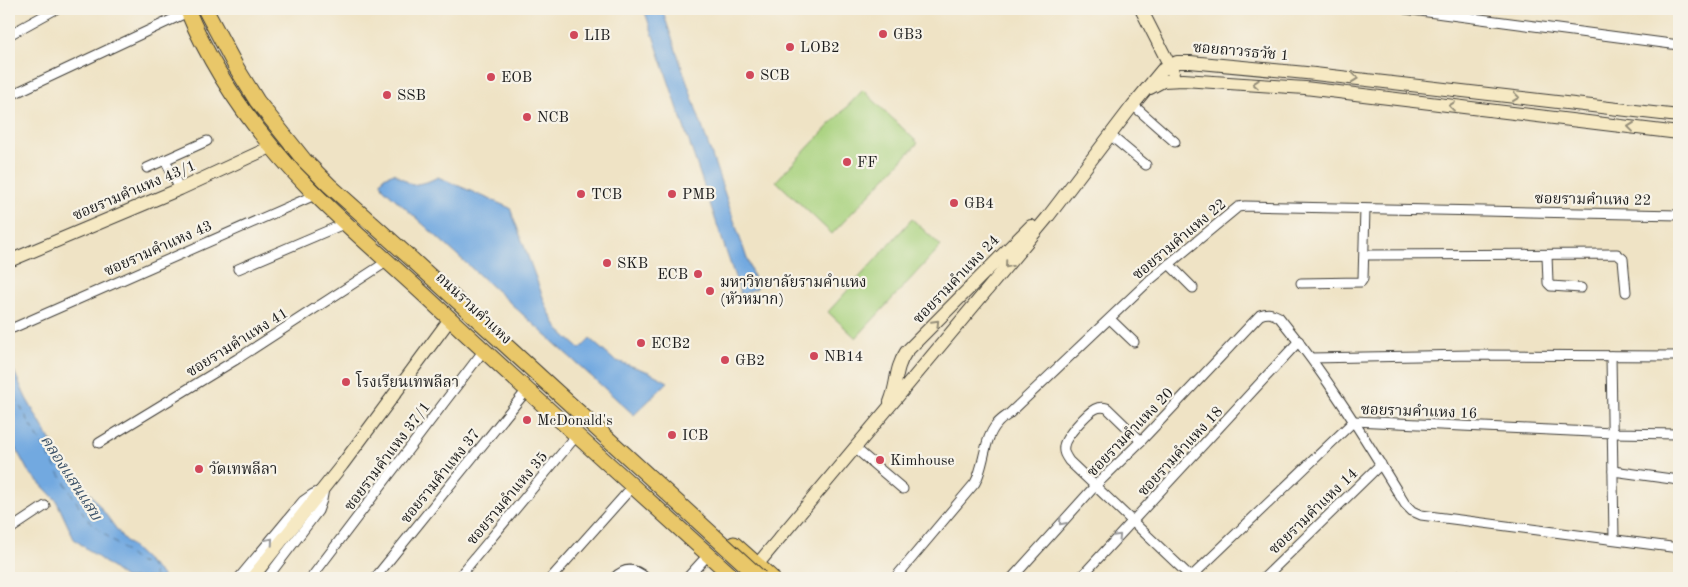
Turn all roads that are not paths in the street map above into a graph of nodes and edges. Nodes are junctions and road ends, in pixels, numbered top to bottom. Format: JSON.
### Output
{"nodes":[{"id":1,"x":56,"y":9,"type":"edge"},
{"id":2,"x":204,"y":9,"type":"edge"},
{"id":3,"x":211,"y":9,"type":"edge"},
{"id":4,"x":1141,"y":9,"type":"edge"},
{"id":5,"x":1405,"y":9,"type":"edge"},
{"id":6,"x":190,"y":10,"type":"edge"},
{"id":7,"x":9,"y":35,"type":"edge"},
{"id":8,"x":1679,"y":45,"type":"edge"},
{"id":9,"x":1163,"y":51,"type":"junction"},
{"id":10,"x":1190,"y":62,"type":"junction"},
{"id":11,"x":1168,"y":65,"type":"junction"},
{"id":12,"x":1306,"y":73,"type":"junction"},
{"id":13,"x":1183,"y":80,"type":"junction"},
{"id":14,"x":1304,"y":88,"type":"junction"},
{"id":15,"x":1145,"y":90,"type":"junction"},
{"id":16,"x":9,"y":96,"type":"edge"},
{"id":17,"x":1133,"y":105,"type":"junction"},
{"id":18,"x":1678,"y":116,"type":"edge"},
{"id":19,"x":1677,"y":133,"type":"edge"},
{"id":20,"x":1110,"y":135,"type":"junction"},
{"id":21,"x":207,"y":141,"type":"dead end"},
{"id":22,"x":1175,"y":142,"type":"dead end"},
{"id":23,"x":271,"y":147,"type":"junction"},
{"id":24,"x":165,"y":160,"type":"junction"},
{"id":25,"x":1146,"y":165,"type":"dead end"},
{"id":26,"x":147,"y":168,"type":"dead end"},
{"id":27,"x":326,"y":174,"type":"junction"},
{"id":28,"x":1072,"y":186,"type":"junction"},
{"id":29,"x":180,"y":189,"type":"junction"},
{"id":30,"x":313,"y":193,"type":"junction"},
{"id":31,"x":1365,"y":209,"type":"junction"},
{"id":32,"x":1679,"y":214,"type":"edge"},
{"id":33,"x":346,"y":224,"type":"junction"},
{"id":34,"x":1365,"y":255,"type":"junction"},
{"id":35,"x":1547,"y":255,"type":"junction"},
{"id":36,"x":9,"y":261,"type":"edge"},
{"id":37,"x":388,"y":261,"type":"junction"},
{"id":38,"x":1169,"y":264,"type":"junction"},
{"id":39,"x":238,"y":268,"type":"dead end"},
{"id":40,"x":1301,"y":283,"type":"dead end"},
{"id":41,"x":1193,"y":288,"type":"dead end"},
{"id":42,"x":1582,"y":288,"type":"dead end"},
{"id":43,"x":1626,"y":292,"type":"dead end"},
{"id":44,"x":466,"y":300,"type":"junction"},
{"id":45,"x":971,"y":309,"type":"junction"},
{"id":46,"x":450,"y":319,"type":"junction"},
{"id":47,"x":1110,"y":319,"type":"junction"},
{"id":48,"x":13,"y":328,"type":"dead end"},
{"id":49,"x":922,"y":338,"type":"junction"},
{"id":50,"x":1299,"y":341,"type":"junction"},
{"id":51,"x":1134,"y":342,"type":"dead end"},
{"id":52,"x":484,"y":350,"type":"junction"},
{"id":53,"x":1611,"y":356,"type":"junction"},
{"id":54,"x":1679,"y":356,"type":"edge"},
{"id":55,"x":1311,"y":358,"type":"junction"},
{"id":56,"x":527,"y":390,"type":"junction"},
{"id":57,"x":888,"y":408,"type":"junction"},
{"id":58,"x":1354,"y":421,"type":"junction"},
{"id":59,"x":1613,"y":433,"type":"junction"},
{"id":60,"x":1679,"y":434,"type":"edge"},
{"id":61,"x":577,"y":435,"type":"junction"},
{"id":62,"x":1141,"y":441,"type":"junction"},
{"id":63,"x":99,"y":444,"type":"dead end"},
{"id":64,"x":855,"y":448,"type":"junction"},
{"id":65,"x":1381,"y":464,"type":"junction"},
{"id":66,"x":1613,"y":471,"type":"junction"},
{"id":67,"x":1679,"y":480,"type":"edge"},
{"id":68,"x":633,"y":486,"type":"junction"},
{"id":69,"x":1095,"y":486,"type":"junction"},
{"id":70,"x":324,"y":489,"type":"junction"},
{"id":71,"x":903,"y":489,"type":"dead end"},
{"id":72,"x":45,"y":506,"type":"dead end"},
{"id":73,"x":1133,"y":522,"type":"junction"},
{"id":74,"x":10,"y":527,"type":"edge"},
{"id":75,"x":1614,"y":539,"type":"junction"},
{"id":76,"x":1679,"y":548,"type":"edge"},
{"id":77,"x":708,"y":555,"type":"junction"},
{"id":78,"x":756,"y":574,"type":"edge"},
{"id":79,"x":239,"y":578,"type":"edge"},
{"id":80,"x":252,"y":578,"type":"edge"},
{"id":81,"x":267,"y":578,"type":"edge"},
{"id":82,"x":311,"y":578,"type":"edge"},
{"id":83,"x":375,"y":578,"type":"edge"},
{"id":84,"x":458,"y":578,"type":"edge"},
{"id":85,"x":551,"y":578,"type":"edge"},
{"id":86,"x":614,"y":578,"type":"edge"},
{"id":87,"x":646,"y":578,"type":"edge"},
{"id":88,"x":687,"y":578,"type":"edge"},
{"id":89,"x":734,"y":578,"type":"edge"},
{"id":90,"x":746,"y":578,"type":"edge"},
{"id":91,"x":772,"y":578,"type":"edge"},
{"id":92,"x":895,"y":578,"type":"edge"},
{"id":93,"x":1012,"y":578,"type":"edge"},
{"id":94,"x":1080,"y":578,"type":"edge"},
{"id":95,"x":1191,"y":578,"type":"edge"},
{"id":96,"x":1264,"y":578,"type":"edge"}],
"edges":[{"from":1,"to":7,"type":"street"},
{"from":2,"to":78,"type":"main road","name":"ถนนรามคำแหง","bridge":true},
{"from":3,"to":27,"type":"main road","name":"ถนนรามคำแหง"},
{"from":4,"to":9,"type":"main road"},
{"from":5,"to":8,"type":"street"},
{"from":6,"to":16,"type":"street"},
{"from":6,"to":23,"type":"main road","name":"ถนนรามคำแหง"},
{"from":6,"to":90,"type":"main road","name":"ถนนรามคำแหง"},
{"from":9,"to":10,"type":"main road"},
{"from":9,"to":11,"type":"main road"},
{"from":9,"to":15,"type":"main road"},
{"from":10,"to":11,"type":"main road","name":"ซอยถาวรธวัช 1"},
{"from":10,"to":12,"type":"main road","name":"ซอยถาวรธวัช 1"},
{"from":11,"to":13,"type":"main road"},
{"from":11,"to":15,"type":"main road","name":"ซอยรามคำแหง 24"},
{"from":12,"to":14,"type":"main road"},
{"from":12,"to":18,"type":"main road","name":"ซอยถาวรธวัช 1","one_way":true},
{"from":14,"to":13,"type":"main road","name":"ซอยถาวรธวัช 1","one_way":true},
{"from":13,"to":15,"type":"main road","name":"ซอยถาวรธวัช 1"},
{"from":19,"to":14,"type":"main road","name":"ซอยถาวรธวัช 1","one_way":true},
{"from":15,"to":17,"type":"main road","name":"ซอยรามคำแหง 24"},
{"from":17,"to":20,"type":"main road","name":"ซอยรามคำแหง 24"},
{"from":17,"to":22,"type":"street"},
{"from":18,"to":19,"type":"main road"},
{"from":20,"to":25,"type":"street"},
{"from":20,"to":28,"type":"main road","name":"ซอยรามคำแหง 24"},
{"from":21,"to":24,"type":"street"},
{"from":23,"to":29,"type":"main road","name":"ซอยรามคำแหง 43/1"},
{"from":23,"to":30,"type":"main road","name":"ถนนรามคำแหง"},
{"from":24,"to":26,"type":"street"},
{"from":24,"to":29,"type":"street"},
{"from":27,"to":30,"type":"main road"},
{"from":27,"to":44,"type":"main road","name":"ถนนรามคำแหง"},
{"from":28,"to":45,"type":"main road","name":"ซอยรามคำแหง 24","one_way":true},
{"from":49,"to":28,"type":"main road","name":"ซอยรามคำแหง 24","one_way":true},
{"from":29,"to":36,"type":"main road","name":"ซอยรามคำแหง 43/1"},
{"from":30,"to":33,"type":"main road","name":"ถนนรามคำแหง"},
{"from":30,"to":48,"type":"street","name":"ซอยรามคำแหง 43"},
{"from":31,"to":32,"type":"street","name":"ซอยรามคำแหง 22"},
{"from":31,"to":34,"type":"street"},
{"from":31,"to":38,"type":"street","name":"ซอยรามคำแหง 22"},
{"from":33,"to":37,"type":"main road","name":"ถนนรามคำแหง"},
{"from":33,"to":39,"type":"street"},
{"from":34,"to":35,"type":"street"},
{"from":34,"to":40,"type":"street"},
{"from":35,"to":42,"type":"street"},
{"from":35,"to":43,"type":"street"},
{"from":37,"to":46,"type":"main road","name":"ถนนรามคำแหง"},
{"from":37,"to":63,"type":"street","name":"ซอยรามคำแหง 41"},
{"from":38,"to":41,"type":"street"},
{"from":38,"to":47,"type":"street","name":"ซอยรามคำแหง 22"},
{"from":44,"to":46,"type":"main road"},
{"from":44,"to":78,"type":"main road","name":"ถนนรามคำแหง"},
{"from":45,"to":49,"type":"main road"},
{"from":45,"to":57,"type":"main road","name":"ซอยรามคำแหง 24"},
{"from":46,"to":52,"type":"main road","name":"ถนนรามคำแหง"},
{"from":46,"to":70,"type":"main road"},
{"from":47,"to":51,"type":"street"},
{"from":47,"to":92,"type":"street","name":"ซอยรามคำแหง 22"},
{"from":49,"to":57,"type":"main road","name":"ซอยรามคำแหง 24"},
{"from":50,"to":55,"type":"street"},
{"from":50,"to":62,"type":"street","name":"ซอยรามคำแหง 20"},
{"from":50,"to":73,"type":"street","name":"ซอยรามคำแหง 18"},
{"from":52,"to":56,"type":"main road","name":"ถนนรามคำแหง"},
{"from":52,"to":82,"type":"street","name":"ซอยรามคำแหง 37/1"},
{"from":53,"to":54,"type":"street"},
{"from":53,"to":55,"type":"street"},
{"from":53,"to":59,"type":"street"},
{"from":55,"to":58,"type":"street"},
{"from":56,"to":61,"type":"main road","name":"ถนนรามคำแหง"},
{"from":56,"to":83,"type":"street","name":"ซอยรามคำแหง 37"},
{"from":57,"to":64,"type":"main road","name":"ซอยรามคำแหง 24"},
{"from":58,"to":59,"type":"street","name":"ซอยรามคำแหง 16"},
{"from":58,"to":65,"type":"street"},
{"from":58,"to":95,"type":"street","name":"ซอยรามคำแหง 16"},
{"from":59,"to":60,"type":"street","name":"ซอยรามคำแหง 16"},
{"from":59,"to":66,"type":"street"},
{"from":61,"to":68,"type":"main road","name":"ถนนรามคำแหง"},
{"from":61,"to":84,"type":"street","name":"ซอยรามคำแหง 35"},
{"from":62,"to":69,"type":"street","name":"ซอยรามคำแหง 20"},
{"from":62,"to":69,"type":"street"},
{"from":64,"to":71,"type":"street"},
{"from":64,"to":78,"type":"main road","name":"ซอยรามคำแหง 24"},
{"from":65,"to":75,"type":"street"},
{"from":65,"to":96,"type":"street","name":"ซอยรามคำแหง 14"},
{"from":66,"to":67,"type":"street"},
{"from":66,"to":75,"type":"street"},
{"from":68,"to":77,"type":"main road","name":"ถนนรามคำแหง"},
{"from":68,"to":85,"type":"street"},
{"from":69,"to":73,"type":"street"},
{"from":69,"to":93,"type":"street","name":"ซอยรามคำแหง 20","one_way":true},
{"from":79,"to":70,"type":"street","one_way":true},
{"from":70,"to":80,"type":"main road"},
{"from":70,"to":81,"type":"street"},
{"from":72,"to":74,"type":"street"},
{"from":94,"to":73,"type":"street","name":"ซอยรามคำแหง 18","one_way":true},
{"from":73,"to":95,"type":"street"},
{"from":75,"to":76,"type":"street"},
{"from":77,"to":88,"type":"street"},
{"from":77,"to":89,"type":"main road","name":"ถนนรามคำแหง"},
{"from":78,"to":91,"type":"main road","name":"ถนนรามคำแหง"},
{"from":86,"to":87,"type":"street"}]}
